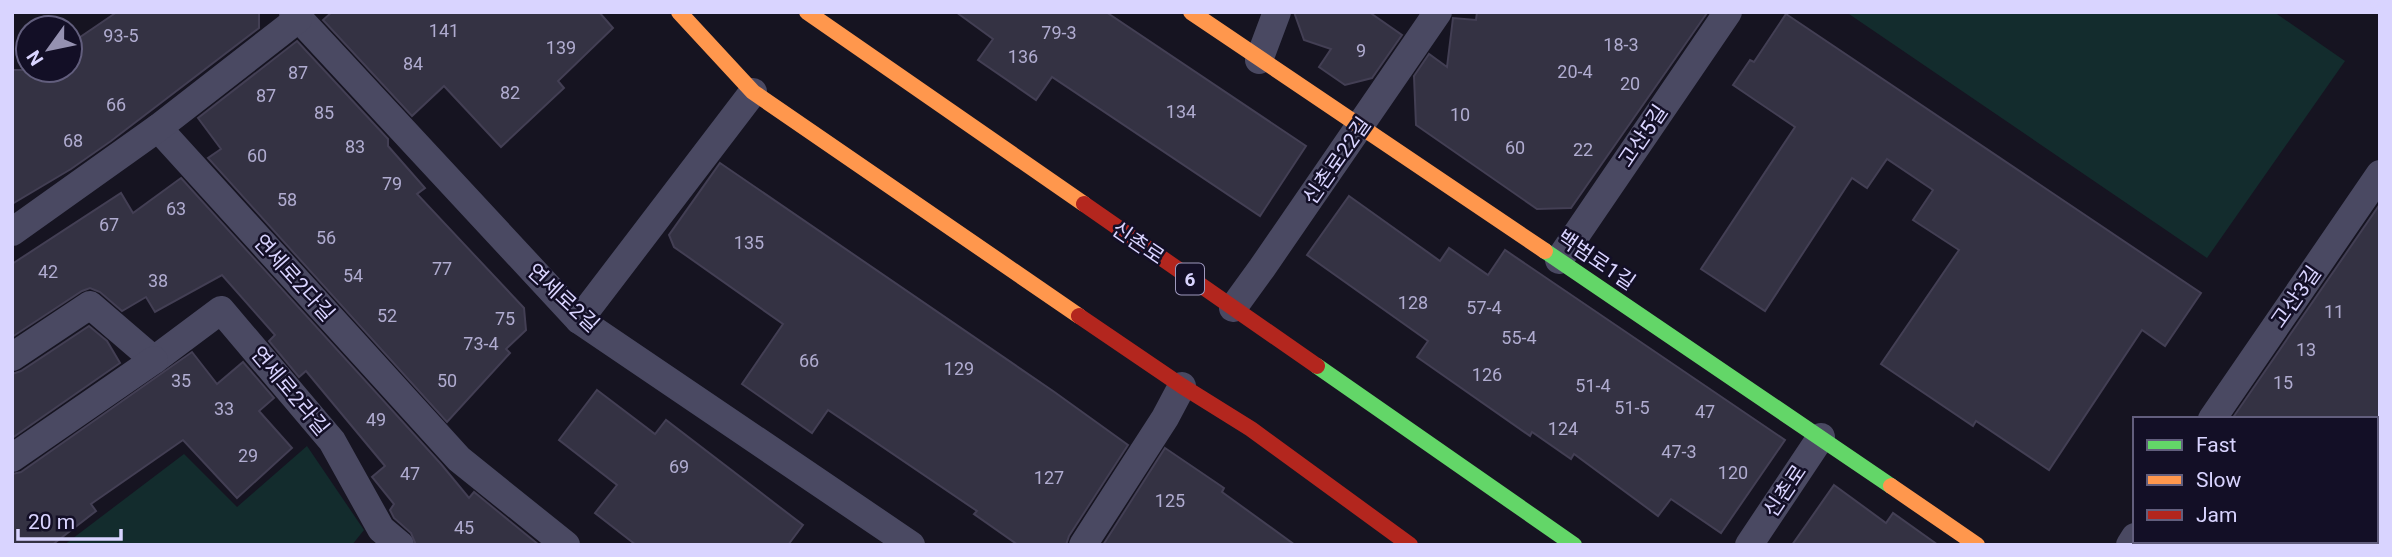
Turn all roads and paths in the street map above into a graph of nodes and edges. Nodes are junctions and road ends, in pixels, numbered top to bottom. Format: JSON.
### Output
{"nodes":[{"id":1,"x":679,"y":12,"type":"edge"},
{"id":2,"x":1191,"y":12,"type":"edge"},
{"id":3,"x":1277,"y":12,"type":"edge"},
{"id":4,"x":1438,"y":12,"type":"edge"},
{"id":5,"x":1728,"y":12,"type":"edge"},
{"id":6,"x":296,"y":15,"type":"edge"},
{"id":7,"x":816,"y":15,"type":"edge"},
{"id":8,"x":1259,"y":60,"type":"junction"},
{"id":9,"x":753,"y":92,"type":"junction"},
{"id":10,"x":158,"y":128,"type":"junction"},
{"id":11,"x":1360,"y":128,"type":"junction"},
{"id":12,"x":2380,"y":174,"type":"edge"},
{"id":13,"x":12,"y":232,"type":"edge"},
{"id":14,"x":1559,"y":260,"type":"junction"},
{"id":15,"x":1233,"y":308,"type":"junction"},
{"id":16,"x":579,"y":320,"type":"junction"},
{"id":17,"x":12,"y":357,"type":"edge"},
{"id":18,"x":154,"y":360,"type":"junction"},
{"id":19,"x":1182,"y":386,"type":"junction"},
{"id":20,"x":2213,"y":417,"type":"edge"},
{"id":21,"x":1821,"y":437,"type":"junction"},
{"id":22,"x":12,"y":458,"type":"edge"},
{"id":23,"x":400,"y":545,"type":"edge"},
{"id":24,"x":566,"y":545,"type":"edge"},
{"id":25,"x":911,"y":545,"type":"edge"},
{"id":26,"x":1083,"y":545,"type":"edge"},
{"id":27,"x":1410,"y":545,"type":"edge"},
{"id":28,"x":1574,"y":545,"type":"edge"},
{"id":29,"x":1749,"y":545,"type":"edge"},
{"id":30,"x":1977,"y":545,"type":"edge"}],
"edges":[{"from":1,"to":9,"type":"main road"},
{"from":2,"to":8,"type":"main road","name":"백범로1길"},
{"from":3,"to":8,"type":"street"},
{"from":4,"to":11,"type":"street","name":"신촌로22길"},
{"from":5,"to":14,"type":"street","name":"고산5길"},
{"from":6,"to":10,"type":"street","name":"연세로2길"},
{"from":6,"to":16,"type":"street","name":"연세로2길"},
{"from":7,"to":15,"type":"main road","name":"신촌로","number":"6"},
{"from":8,"to":11,"type":"main road","name":"백범로1길"},
{"from":9,"to":16,"type":"street"},
{"from":9,"to":19,"type":"main road"},
{"from":10,"to":13,"type":"street"},
{"from":10,"to":24,"type":"street","name":"연세로2다길"},
{"from":11,"to":14,"type":"main road","name":"백범로1길"},
{"from":11,"to":15,"type":"street","name":"신촌로22길"},
{"from":12,"to":20,"type":"street","name":"고산3길"},
{"from":14,"to":21,"type":"main road","name":"백범로1길"},
{"from":15,"to":28,"type":"main road","name":"신촌로","number":"6"},
{"from":16,"to":25,"type":"street","name":"연세로2길"},
{"from":17,"to":18,"type":"street"},
{"from":18,"to":22,"type":"street","name":"연세로2라길"},
{"from":18,"to":23,"type":"street","name":"연세로2라길"},
{"from":19,"to":26,"type":"street"},
{"from":19,"to":27,"type":"main road"},
{"from":21,"to":29,"type":"street","name":"신촌로"},
{"from":21,"to":30,"type":"main road","name":"백범로1길"}]}
